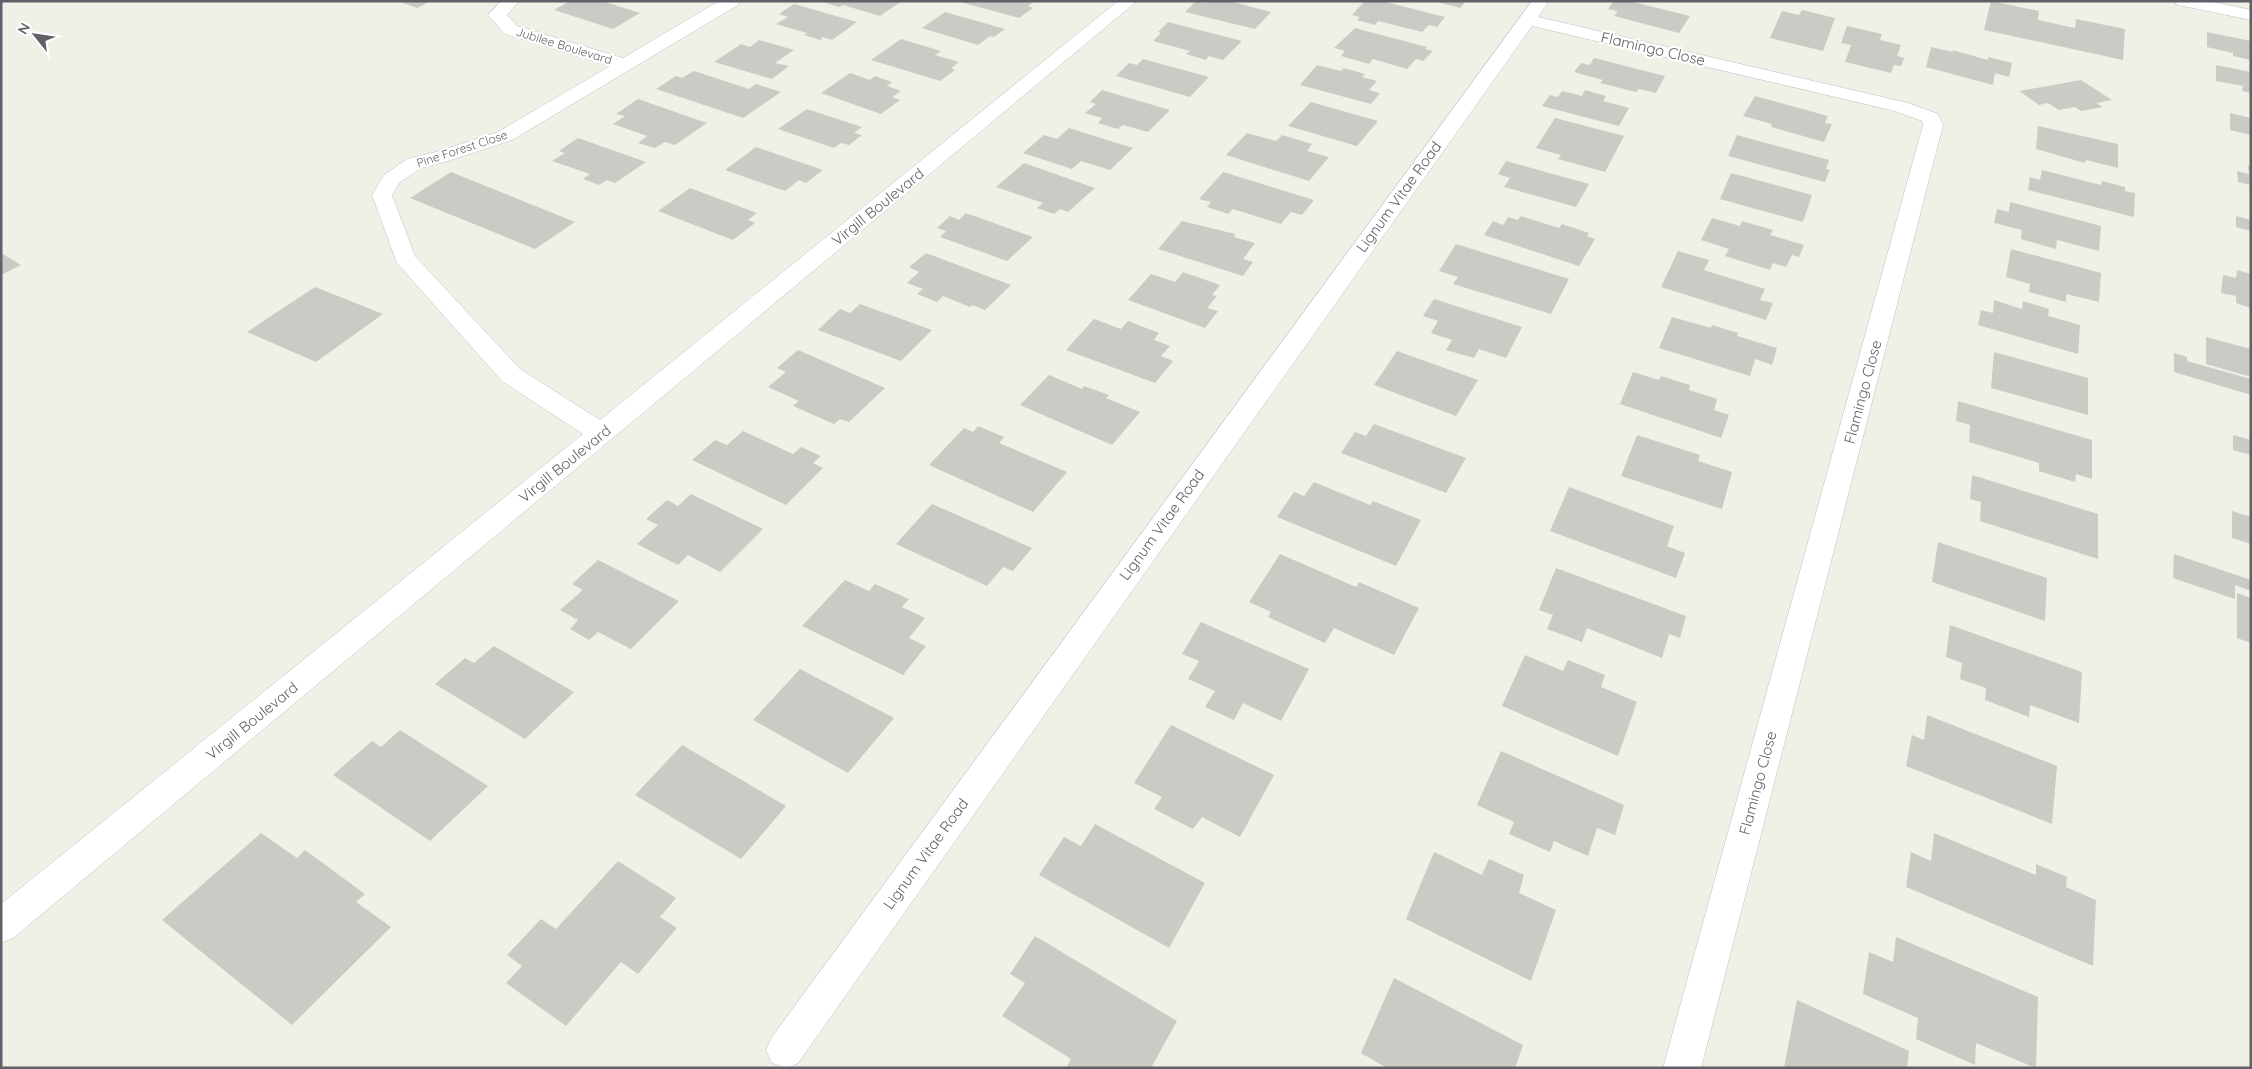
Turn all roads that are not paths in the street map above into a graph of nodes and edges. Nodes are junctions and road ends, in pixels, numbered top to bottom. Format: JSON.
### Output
{"nodes":[{"id":1,"x":511,"y":1,"type":"edge"},
{"id":2,"x":732,"y":1,"type":"edge"},
{"id":3,"x":1129,"y":1,"type":"edge"},
{"id":4,"x":2183,"y":1,"type":"edge"},
{"id":5,"x":1534,"y":10,"type":"edge"},
{"id":6,"x":2251,"y":15,"type":"edge"},
{"id":7,"x":626,"y":66,"type":"junction"},
{"id":8,"x":602,"y":434,"type":"junction"},
{"id":9,"x":1,"y":926,"type":"edge"},
{"id":10,"x":785,"y":1050,"type":"dead end"},
{"id":11,"x":1682,"y":1068,"type":"edge"}],
"edges":[{"from":1,"to":7,"type":"street","name":"Jubilee Boulevard"},
{"from":2,"to":7,"type":"street","name":"Pine Forest Close"},
{"from":3,"to":8,"type":"street","name":"Virgill Boulevard"},
{"from":4,"to":6,"type":"street"},
{"from":5,"to":10,"type":"street","name":"Lignum Vitae Road"},
{"from":5,"to":11,"type":"street","name":"Flamingo Close"},
{"from":7,"to":8,"type":"street","name":"Pine Forest Close"},
{"from":8,"to":9,"type":"street","name":"Virgill Boulevard"}]}
